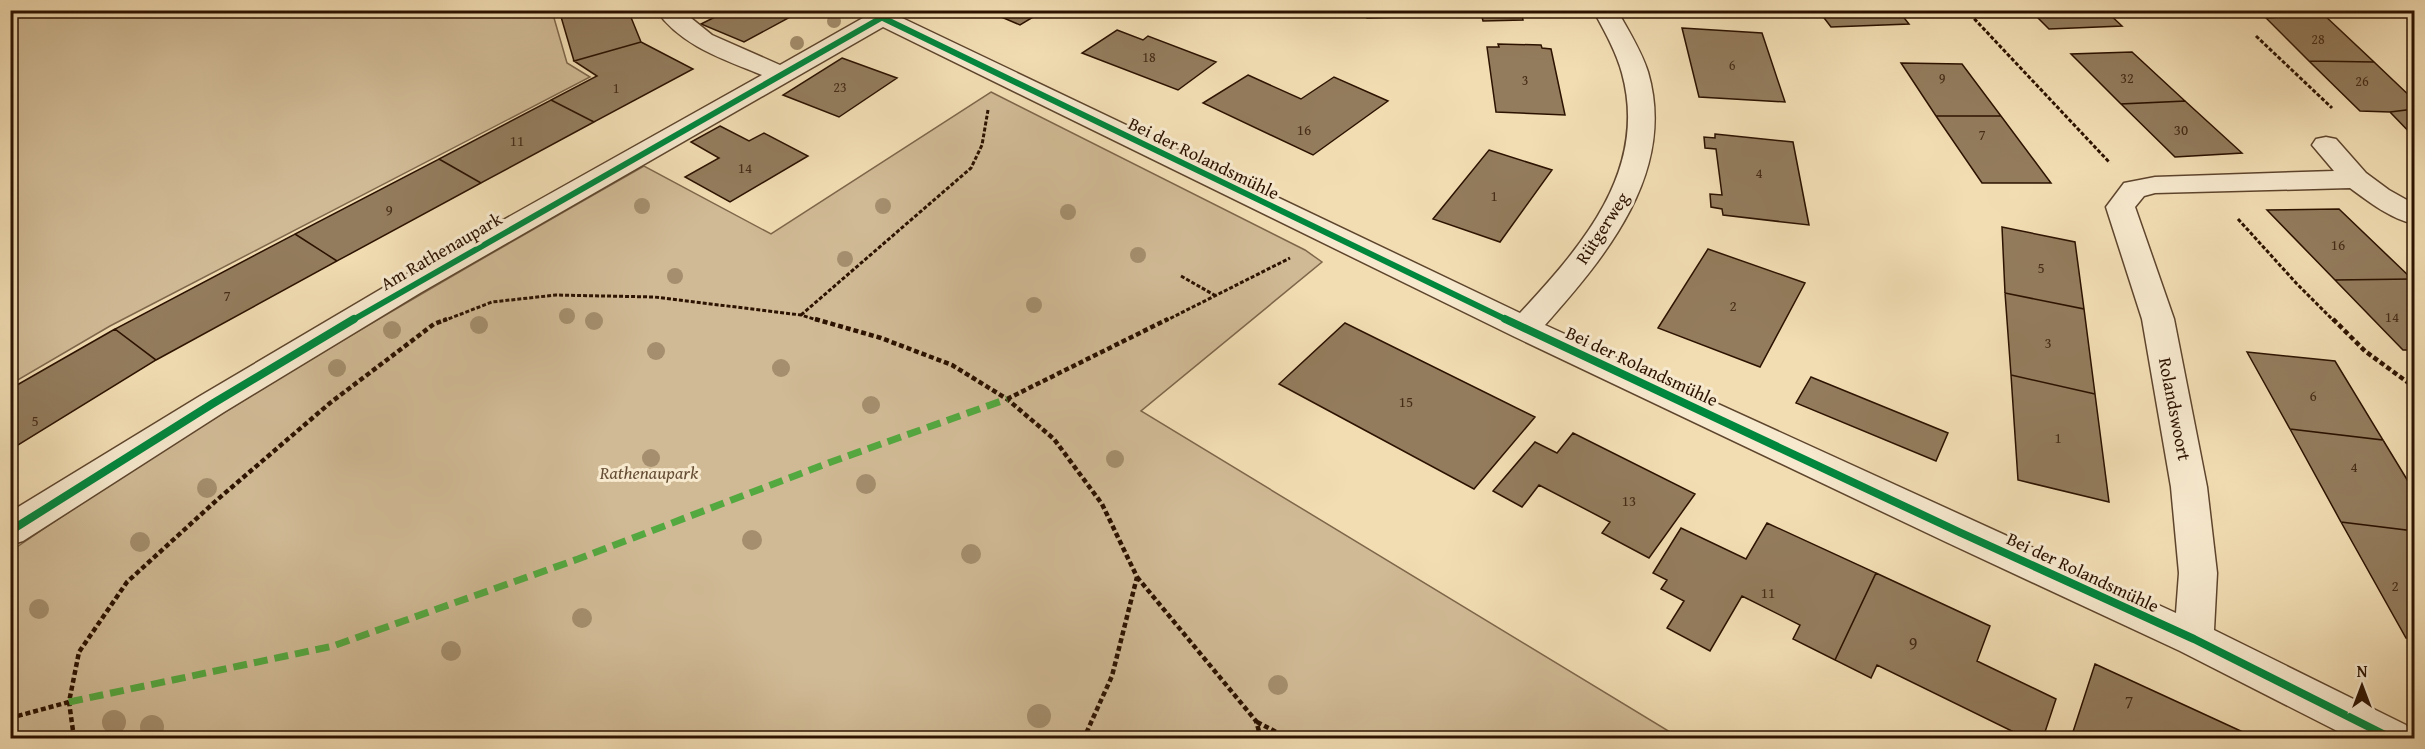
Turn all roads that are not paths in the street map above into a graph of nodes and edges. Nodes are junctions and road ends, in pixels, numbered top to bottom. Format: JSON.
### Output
{"nodes":[{"id":1,"x":668,"y":10,"type":"edge"},
{"id":2,"x":1605,"y":10,"type":"edge"},
{"id":3,"x":889,"y":14,"type":"edge"},
{"id":4,"x":781,"y":74,"type":"junction"},
{"id":5,"x":2326,"y":145,"type":"dead end"},
{"id":6,"x":2356,"y":179,"type":"junction"},
{"id":7,"x":2415,"y":215,"type":"edge"},
{"id":8,"x":1524,"y":327,"type":"junction"},
{"id":9,"x":10,"y":531,"type":"edge"},
{"id":10,"x":2194,"y":639,"type":"junction"},
{"id":11,"x":2391,"y":738,"type":"edge"}],
"edges":[{"from":1,"to":4,"type":"street"},
{"from":2,"to":8,"type":"street","name":"Rütgerweg"},
{"from":3,"to":4,"type":"street","name":"Am Rathenaupark"},
{"from":3,"to":8,"type":"street","name":"Bei der Rolandsmühle"},
{"from":4,"to":9,"type":"street","name":"Am Rathenaupark"},
{"from":5,"to":6,"type":"street"},
{"from":6,"to":7,"type":"street"},
{"from":6,"to":10,"type":"street","name":"Rolandswoort"},
{"from":8,"to":10,"type":"street","name":"Bei der Rolandsmühle"},
{"from":10,"to":11,"type":"street","name":"Bei der Rolandsmühle"}]}
